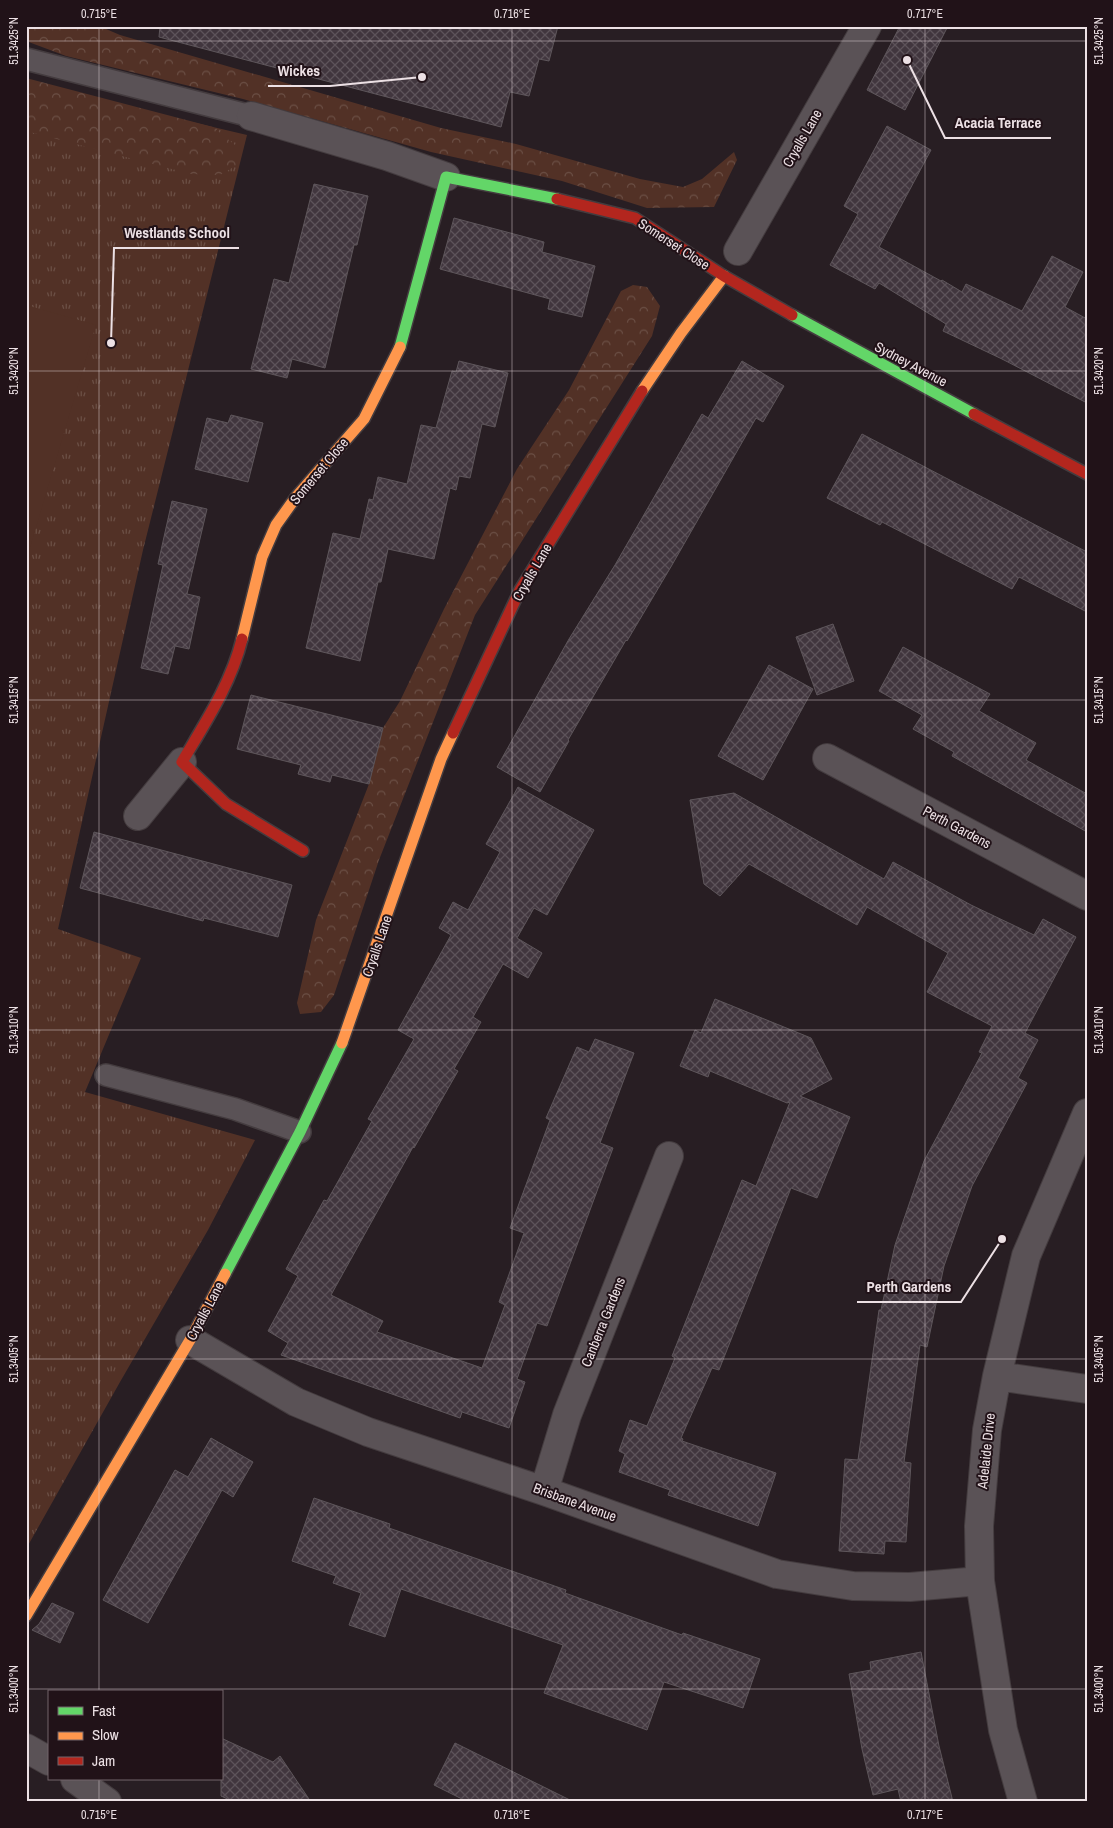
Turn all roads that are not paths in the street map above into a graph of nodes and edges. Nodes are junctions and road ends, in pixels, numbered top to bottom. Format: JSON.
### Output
{"nodes":[{"id":1,"x":867,"y":26,"type":"edge"},
{"id":2,"x":26,"y":59,"type":"edge"},
{"id":3,"x":251,"y":116,"type":"joint"},
{"id":4,"x":446,"y":177,"type":"junction"},
{"id":5,"x":738,"y":251,"type":"dead end"},
{"id":6,"x":724,"y":276,"type":"junction"},
{"id":7,"x":1087,"y":474,"type":"edge"},
{"id":8,"x":827,"y":758,"type":"dead end"},
{"id":9,"x":182,"y":762,"type":"junction"},
{"id":10,"x":138,"y":816,"type":"dead end"},
{"id":11,"x":303,"y":851,"type":"dead end"},
{"id":12,"x":1087,"y":896,"type":"edge"},
{"id":13,"x":106,"y":1075,"type":"dead end"},
{"id":14,"x":1087,"y":1113,"type":"edge"},
{"id":15,"x":300,"y":1132,"type":"junction"},
{"id":16,"x":669,"y":1156,"type":"dead end"},
{"id":17,"x":190,"y":1340,"type":"junction"},
{"id":18,"x":997,"y":1376,"type":"junction"},
{"id":19,"x":1087,"y":1389,"type":"edge"},
{"id":20,"x":544,"y":1491,"type":"junction"},
{"id":21,"x":980,"y":1581,"type":"junction"},
{"id":22,"x":26,"y":1616,"type":"edge"},
{"id":23,"x":26,"y":1748,"type":"edge"},
{"id":24,"x":48,"y":1759,"type":"edge"},
{"id":25,"x":76,"y":1780,"type":"edge"},
{"id":26,"x":107,"y":1802,"type":"edge"},
{"id":27,"x":1023,"y":1802,"type":"edge"}],
"edges":[{"from":1,"to":5,"type":"street","name":"Cryalls Lane"},
{"from":2,"to":3,"type":"lane"},
{"from":3,"to":4,"type":"street","name":"Somerset Close"},
{"from":4,"to":6,"type":"street","name":"Somerset Close"},
{"from":4,"to":9,"type":"street","name":"Somerset Close"},
{"from":6,"to":7,"type":"street","name":"Sydney Avenue"},
{"from":6,"to":15,"type":"street","name":"Cryalls Lane"},
{"from":8,"to":12,"type":"street","name":"Perth Gardens"},
{"from":9,"to":10,"type":"street","name":"Somerset Close"},
{"from":9,"to":11,"type":"street"},
{"from":13,"to":15,"type":"lane"},
{"from":14,"to":18,"type":"street","name":"Adelaide Drive"},
{"from":15,"to":17,"type":"street","name":"Cryalls Lane"},
{"from":16,"to":20,"type":"street","name":"Canberra Gardens"},
{"from":17,"to":20,"type":"street","name":"Brisbane Avenue"},
{"from":17,"to":22,"type":"street","name":"Cryalls Lane"},
{"from":18,"to":19,"type":"street"},
{"from":18,"to":21,"type":"street","name":"Adelaide Drive"},
{"from":20,"to":21,"type":"street","name":"Brisbane Avenue"},
{"from":21,"to":27,"type":"street","name":"Adelaide Drive"},
{"from":23,"to":24,"type":"street"},
{"from":25,"to":26,"type":"street"}]}
